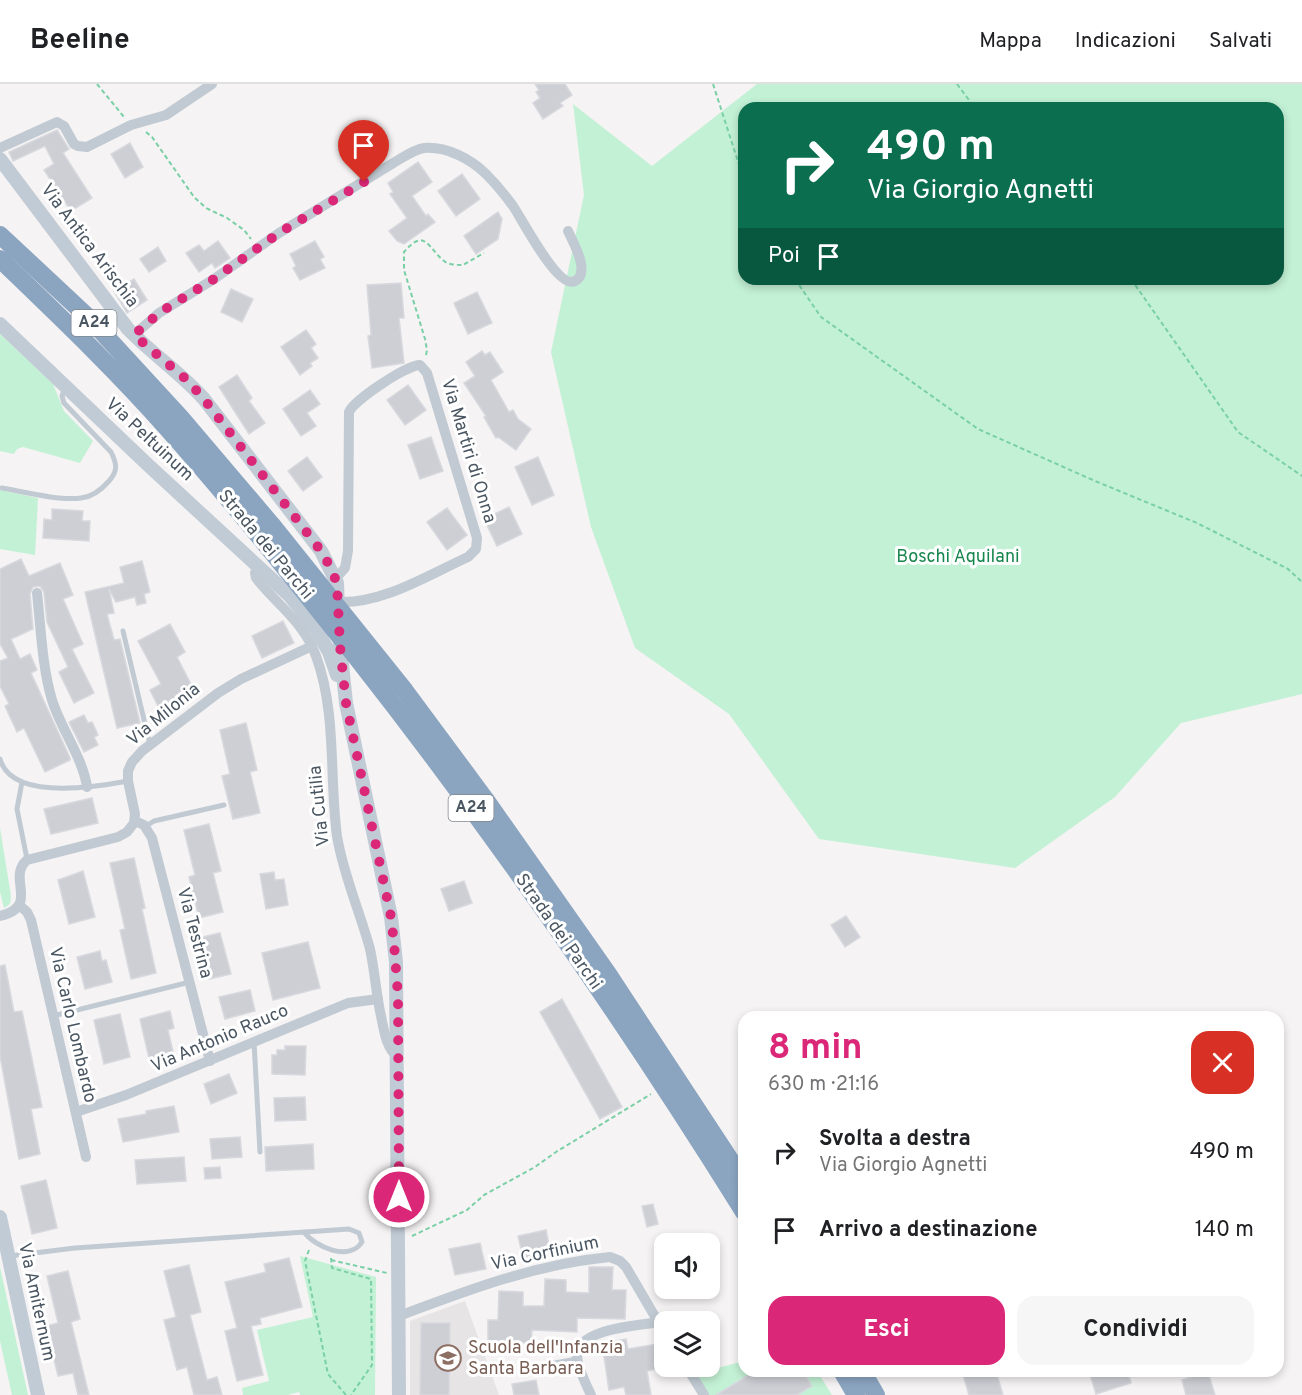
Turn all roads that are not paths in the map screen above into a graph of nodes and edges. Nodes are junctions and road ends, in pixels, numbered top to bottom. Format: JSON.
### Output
{"nodes":[{"id":1,"x":212,"y":84,"type":"edge"},
{"id":2,"x":0,"y":148,"type":"edge"},
{"id":3,"x":0,"y":159,"type":"edge"},
{"id":4,"x":568,"y":231,"type":"dead end"},
{"id":5,"x":0,"y":235,"type":"edge"},
{"id":6,"x":0,"y":259,"type":"edge"},
{"id":7,"x":0,"y":324,"type":"edge"},
{"id":8,"x":134,"y":335,"type":"junction"},
{"id":9,"x":66,"y":387,"type":"junction"},
{"id":10,"x":174,"y":422,"type":"junction"},
{"id":11,"x":2,"y":488,"type":"dead end"},
{"id":12,"x":258,"y":566,"type":"junction"},
{"id":13,"x":334,"y":574,"type":"junction"},
{"id":14,"x":37,"y":593,"type":"dead end"},
{"id":15,"x":289,"y":595,"type":"junction"},
{"id":16,"x":338,"y":602,"type":"junction"},
{"id":17,"x":301,"y":608,"type":"junction"},
{"id":18,"x":123,"y":631,"type":"dead end"},
{"id":19,"x":312,"y":646,"type":"junction"},
{"id":20,"x":346,"y":703,"type":"junction"},
{"id":21,"x":150,"y":745,"type":"junction"},
{"id":22,"x":0,"y":759,"type":"edge"},
{"id":23,"x":128,"y":781,"type":"junction"},
{"id":24,"x":22,"y":782,"type":"junction"},
{"id":25,"x":87,"y":787,"type":"junction"},
{"id":26,"x":224,"y":805,"type":"dead end"},
{"id":27,"x":135,"y":821,"type":"junction"},
{"id":28,"x":146,"y":826,"type":"junction"},
{"id":29,"x":27,"y":860,"type":"junction"},
{"id":30,"x":19,"y":905,"type":"junction"},
{"id":31,"x":0,"y":916,"type":"edge"},
{"id":32,"x":190,"y":982,"type":"junction"},
{"id":33,"x":378,"y":999,"type":"junction"},
{"id":34,"x":53,"y":1016,"type":"junction"},
{"id":35,"x":254,"y":1042,"type":"junction"},
{"id":36,"x":398,"y":1057,"type":"junction"},
{"id":37,"x":210,"y":1060,"type":"junction"},
{"id":38,"x":76,"y":1112,"type":"junction"},
{"id":39,"x":260,"y":1152,"type":"dead end"},
{"id":40,"x":86,"y":1157,"type":"dead end"},
{"id":41,"x":738,"y":1172,"type":"edge"},
{"id":42,"x":738,"y":1203,"type":"edge"},
{"id":43,"x":0,"y":1217,"type":"edge"},
{"id":44,"x":304,"y":1232,"type":"junction"},
{"id":45,"x":8,"y":1256,"type":"junction"},
{"id":46,"x":654,"y":1314,"type":"edge"},
{"id":47,"x":399,"y":1316,"type":"junction"},
{"id":48,"x":654,"y":1328,"type":"edge"},
{"id":49,"x":577,"y":1359,"type":"junction"},
{"id":50,"x":538,"y":1366,"type":"dead end"},
{"id":51,"x":693,"y":1377,"type":"edge"},
{"id":52,"x":846,"y":1377,"type":"edge"},
{"id":53,"x":866,"y":1377,"type":"edge"},
{"id":54,"x":38,"y":1395,"type":"edge"},
{"id":55,"x":399,"y":1395,"type":"edge"},
{"id":56,"x":591,"y":1395,"type":"edge"},
{"id":57,"x":704,"y":1395,"type":"edge"},
{"id":58,"x":856,"y":1395,"type":"edge"},
{"id":59,"x":876,"y":1395,"type":"edge"}],
"edges":[{"from":1,"to":2,"type":"street"},
{"from":3,"to":8,"type":"main road","name":"Via Antica Arischia"},
{"from":4,"to":8,"type":"street"},
{"from":5,"to":10,"type":"highway","name":"Strada dei Parchi","number":"A24"},
{"from":6,"to":10,"type":"highway","name":"Strada dei Parchi","number":"A24"},
{"from":7,"to":9,"type":"main road","name":"Via Peltuinum"},
{"from":8,"to":13,"type":"main road","name":"Via Antica Arischia"},
{"from":9,"to":11,"type":"lane"},
{"from":9,"to":12,"type":"main road","name":"Via Peltuinum"},
{"from":10,"to":41,"type":"highway","name":"Strada dei Parchi","number":"A24"},
{"from":10,"to":42,"type":"highway","name":"Strada dei Parchi","number":"A24"},
{"from":12,"to":15,"type":"main road","name":"Via Peltuinum"},
{"from":12,"to":19,"type":"street","name":"Via Cutilia"},
{"from":13,"to":15,"type":"main road"},
{"from":13,"to":16,"type":"main road","name":"Via Antica Arischia"},
{"from":13,"to":16,"type":"street","name":"Via Martiri di Onna"},
{"from":14,"to":25,"type":"street"},
{"from":15,"to":17,"type":"main road","name":"Via Peltuinum"},
{"from":16,"to":17,"type":"main road"},
{"from":16,"to":20,"type":"main road","name":"Via Antica Arischia"},
{"from":17,"to":20,"type":"main road","name":"Via Peltuinum"},
{"from":18,"to":21,"type":"lane"},
{"from":19,"to":21,"type":"street","name":"Via Milonia"},
{"from":19,"to":33,"type":"street","name":"Via Cutilia"},
{"from":20,"to":36,"type":"main road","name":"Via Antica Arischia"},
{"from":21,"to":23,"type":"street","name":"Via Milonia"},
{"from":22,"to":24,"type":"lane"},
{"from":23,"to":25,"type":"lane"},
{"from":23,"to":27,"type":"street"},
{"from":24,"to":25,"type":"lane"},
{"from":24,"to":29,"type":"lane"},
{"from":26,"to":28,"type":"lane"},
{"from":27,"to":28,"type":"street"},
{"from":27,"to":29,"type":"street"},
{"from":28,"to":32,"type":"street","name":"Via Testrina"},
{"from":29,"to":30,"type":"street"},
{"from":30,"to":31,"type":"street"},
{"from":30,"to":34,"type":"street","name":"Via Carlo Lombardo"},
{"from":32,"to":34,"type":"lane"},
{"from":32,"to":37,"type":"street","name":"Via Testrina"},
{"from":33,"to":35,"type":"street","name":"Via Antonio Rauco"},
{"from":33,"to":36,"type":"street","name":"Via Cutilia"},
{"from":34,"to":38,"type":"street","name":"Via Carlo Lombardo"},
{"from":35,"to":37,"type":"street","name":"Via Antonio Rauco"},
{"from":35,"to":39,"type":"lane"},
{"from":36,"to":47,"type":"main road","name":"Via Antica Arischia"},
{"from":37,"to":38,"type":"street","name":"Via Antonio Rauco"},
{"from":38,"to":40,"type":"street","name":"Via Carlo Lombardo"},
{"from":43,"to":45,"type":"main road","name":"Via Amiternum"},
{"from":44,"to":44,"type":"lane"},
{"from":44,"to":45,"type":"lane"},
{"from":45,"to":54,"type":"main road","name":"Via Amiternum"},
{"from":46,"to":47,"type":"street","name":"Via Corfinium"},
{"from":47,"to":55,"type":"main road","name":"Via Antica Arischia"},
{"from":48,"to":49,"type":"street"},
{"from":49,"to":50,"type":"lane"},
{"from":49,"to":56,"type":"street"},
{"from":51,"to":57,"type":"street"},
{"from":52,"to":58,"type":"highway"},
{"from":53,"to":59,"type":"highway"}]}
